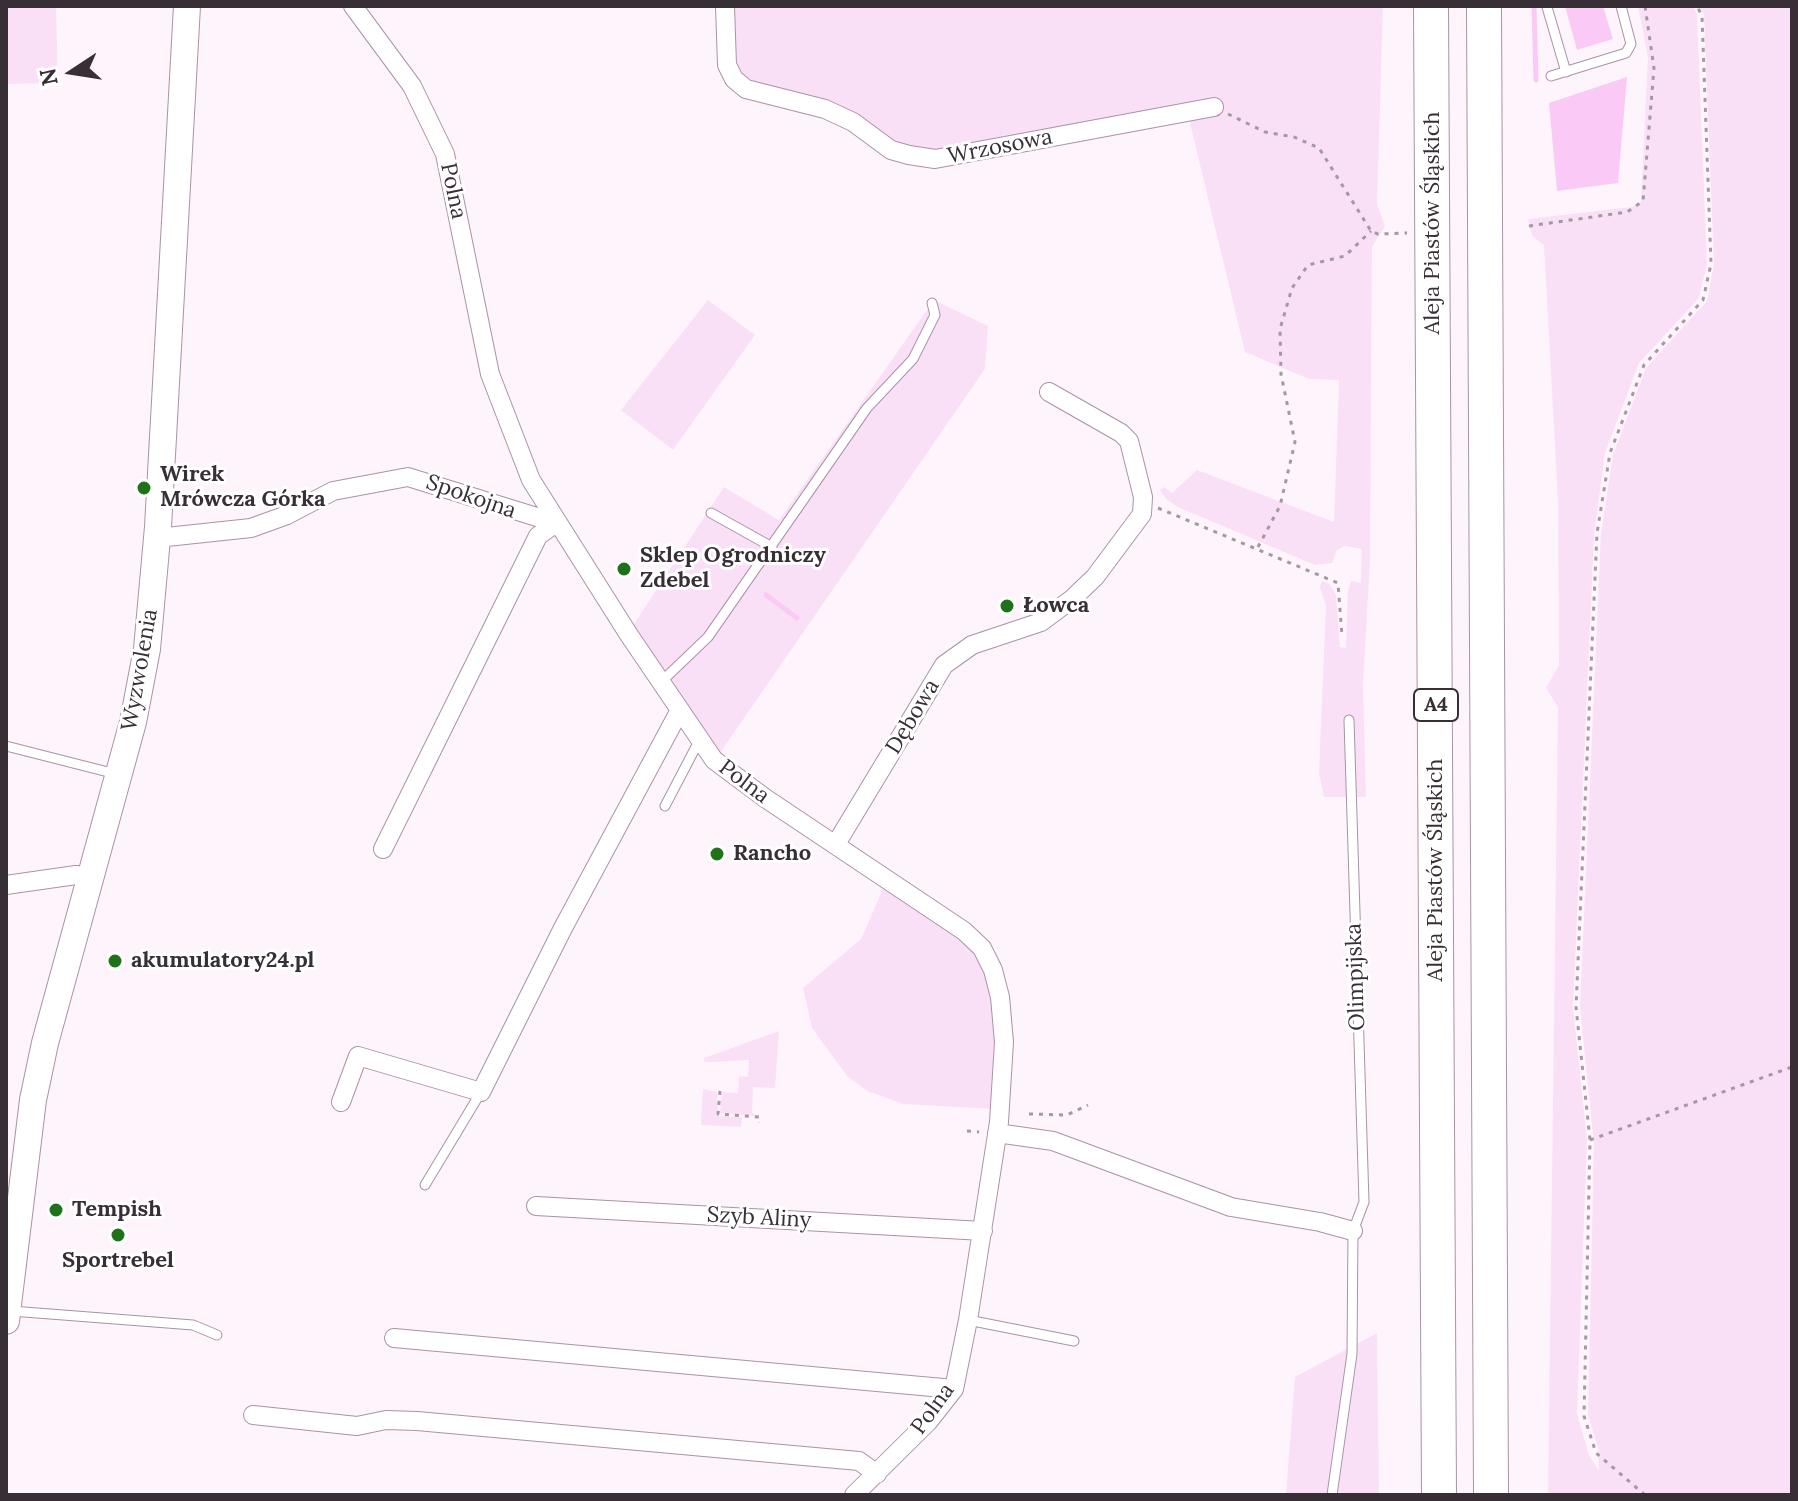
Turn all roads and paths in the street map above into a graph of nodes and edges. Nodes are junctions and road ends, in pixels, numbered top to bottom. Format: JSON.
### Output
{"nodes":[{"id":1,"x":187,"y":6,"type":"edge"},
{"id":2,"x":353,"y":6,"type":"edge"},
{"id":3,"x":725,"y":6,"type":"edge"},
{"id":4,"x":1431,"y":6,"type":"edge"},
{"id":5,"x":1484,"y":6,"type":"edge"},
{"id":6,"x":1621,"y":6,"type":"edge"},
{"id":7,"x":1645,"y":6,"type":"edge"},
{"id":8,"x":1697,"y":6,"type":"edge"},
{"id":9,"x":1547,"y":7,"type":"edge"},
{"id":10,"x":1566,"y":72,"type":"junction"},
{"id":11,"x":1551,"y":76,"type":"dead end"},
{"id":12,"x":1214,"y":107,"type":"joint"},
{"id":13,"x":1529,"y":226,"type":"dead end"},
{"id":14,"x":1371,"y":231,"type":"junction"},
{"id":15,"x":1408,"y":233,"type":"dead end"},
{"id":16,"x":932,"y":303,"type":"dead end"},
{"id":17,"x":1049,"y":392,"type":"dead end"},
{"id":18,"x":1143,"y":505,"type":"junction"},
{"id":19,"x":711,"y":513,"type":"dead end"},
{"id":20,"x":556,"y":523,"type":"junction"},
{"id":21,"x":157,"y":538,"type":"junction"},
{"id":22,"x":772,"y":547,"type":"junction"},
{"id":23,"x":1258,"y":547,"type":"junction"},
{"id":24,"x":1342,"y":636,"type":"dead end"},
{"id":25,"x":661,"y":682,"type":"junction"},
{"id":26,"x":680,"y":710,"type":"junction"},
{"id":27,"x":1349,"y":720,"type":"dead end"},
{"id":28,"x":700,"y":739,"type":"junction"},
{"id":29,"x":6,"y":746,"type":"edge"},
{"id":30,"x":119,"y":775,"type":"junction"},
{"id":31,"x":665,"y":806,"type":"dead end"},
{"id":32,"x":836,"y":844,"type":"junction"},
{"id":33,"x":383,"y":849,"type":"dead end"},
{"id":34,"x":89,"y":877,"type":"junction"},
{"id":35,"x":6,"y":885,"type":"edge"},
{"id":36,"x":1792,"y":1067,"type":"edge"},
{"id":37,"x":720,"y":1091,"type":"dead end"},
{"id":38,"x":481,"y":1092,"type":"junction"},
{"id":39,"x":341,"y":1102,"type":"dead end"},
{"id":40,"x":1088,"y":1105,"type":"dead end"},
{"id":41,"x":1029,"y":1114,"type":"dead end"},
{"id":42,"x":759,"y":1123,"type":"dead end"},
{"id":43,"x":967,"y":1131,"type":"dead end"},
{"id":44,"x":993,"y":1133,"type":"junction"},
{"id":45,"x":1590,"y":1140,"type":"junction"},
{"id":46,"x":425,"y":1185,"type":"dead end"},
{"id":47,"x":536,"y":1206,"type":"dead end"},
{"id":48,"x":983,"y":1231,"type":"junction"},
{"id":49,"x":1353,"y":1231,"type":"junction"},
{"id":50,"x":7,"y":1316,"type":"edge"},
{"id":51,"x":968,"y":1320,"type":"junction"},
{"id":52,"x":217,"y":1335,"type":"dead end"},
{"id":53,"x":394,"y":1338,"type":"dead end"},
{"id":54,"x":1074,"y":1341,"type":"dead end"},
{"id":55,"x":954,"y":1389,"type":"junction"},
{"id":56,"x":253,"y":1415,"type":"dead end"},
{"id":57,"x":877,"y":1474,"type":"junction"},
{"id":58,"x":854,"y":1495,"type":"edge"},
{"id":59,"x":1332,"y":1495,"type":"edge"},
{"id":60,"x":1439,"y":1495,"type":"edge"},
{"id":61,"x":1491,"y":1495,"type":"edge"},
{"id":62,"x":1645,"y":1495,"type":"edge"}],
"edges":[{"from":1,"to":21,"type":"street","name":"Wyzwolenia"},
{"from":2,"to":20,"type":"street","name":"Polna"},
{"from":3,"to":12,"type":"street","name":"Wrzosowa"},
{"from":4,"to":60,"type":"highway","name":"Aleja Piastów Śląskich","number":"A4"},
{"from":5,"to":61,"type":"highway","number":"A4"},
{"from":6,"to":10,"type":"lane"},
{"from":7,"to":13,"type":"path"},
{"from":8,"to":45,"type":"path"},
{"from":9,"to":10,"type":"lane"},
{"from":10,"to":11,"type":"lane"},
{"from":12,"to":14,"type":"path"},
{"from":14,"to":15,"type":"path"},
{"from":14,"to":23,"type":"path"},
{"from":16,"to":22,"type":"lane"},
{"from":17,"to":18,"type":"street"},
{"from":18,"to":23,"type":"path"},
{"from":18,"to":32,"type":"street","name":"Dębowa"},
{"from":19,"to":22,"type":"lane"},
{"from":20,"to":21,"type":"street","name":"Spokojna"},
{"from":20,"to":25,"type":"street","name":"Polna"},
{"from":20,"to":33,"type":"street"},
{"from":21,"to":30,"type":"street","name":"Wyzwolenia"},
{"from":22,"to":25,"type":"lane"},
{"from":23,"to":24,"type":"path"},
{"from":25,"to":26,"type":"street","name":"Polna"},
{"from":26,"to":28,"type":"street","name":"Polna"},
{"from":26,"to":38,"type":"street"},
{"from":27,"to":49,"type":"lane","name":"Olimpijska"},
{"from":28,"to":31,"type":"lane"},
{"from":28,"to":32,"type":"street","name":"Polna"},
{"from":29,"to":30,"type":"lane"},
{"from":30,"to":34,"type":"street","name":"Wyzwolenia"},
{"from":32,"to":44,"type":"street","name":"Polna"},
{"from":34,"to":35,"type":"street"},
{"from":34,"to":50,"type":"street","name":"Wyzwolenia"},
{"from":36,"to":45,"type":"path"},
{"from":37,"to":42,"type":"path"},
{"from":38,"to":39,"type":"street"},
{"from":38,"to":46,"type":"lane"},
{"from":40,"to":41,"type":"path"},
{"from":43,"to":44,"type":"path"},
{"from":44,"to":48,"type":"street","name":"Polna"},
{"from":44,"to":49,"type":"street"},
{"from":45,"to":62,"type":"path"},
{"from":47,"to":48,"type":"street","name":"Szyb Aliny"},
{"from":48,"to":51,"type":"street","name":"Polna"},
{"from":49,"to":59,"type":"lane","name":"Olimpijska"},
{"from":50,"to":52,"type":"lane"},
{"from":51,"to":54,"type":"lane"},
{"from":51,"to":55,"type":"street","name":"Polna"},
{"from":53,"to":55,"type":"street"},
{"from":55,"to":57,"type":"street","name":"Polna"},
{"from":56,"to":57,"type":"street"},
{"from":57,"to":58,"type":"street","name":"Polna"}]}
